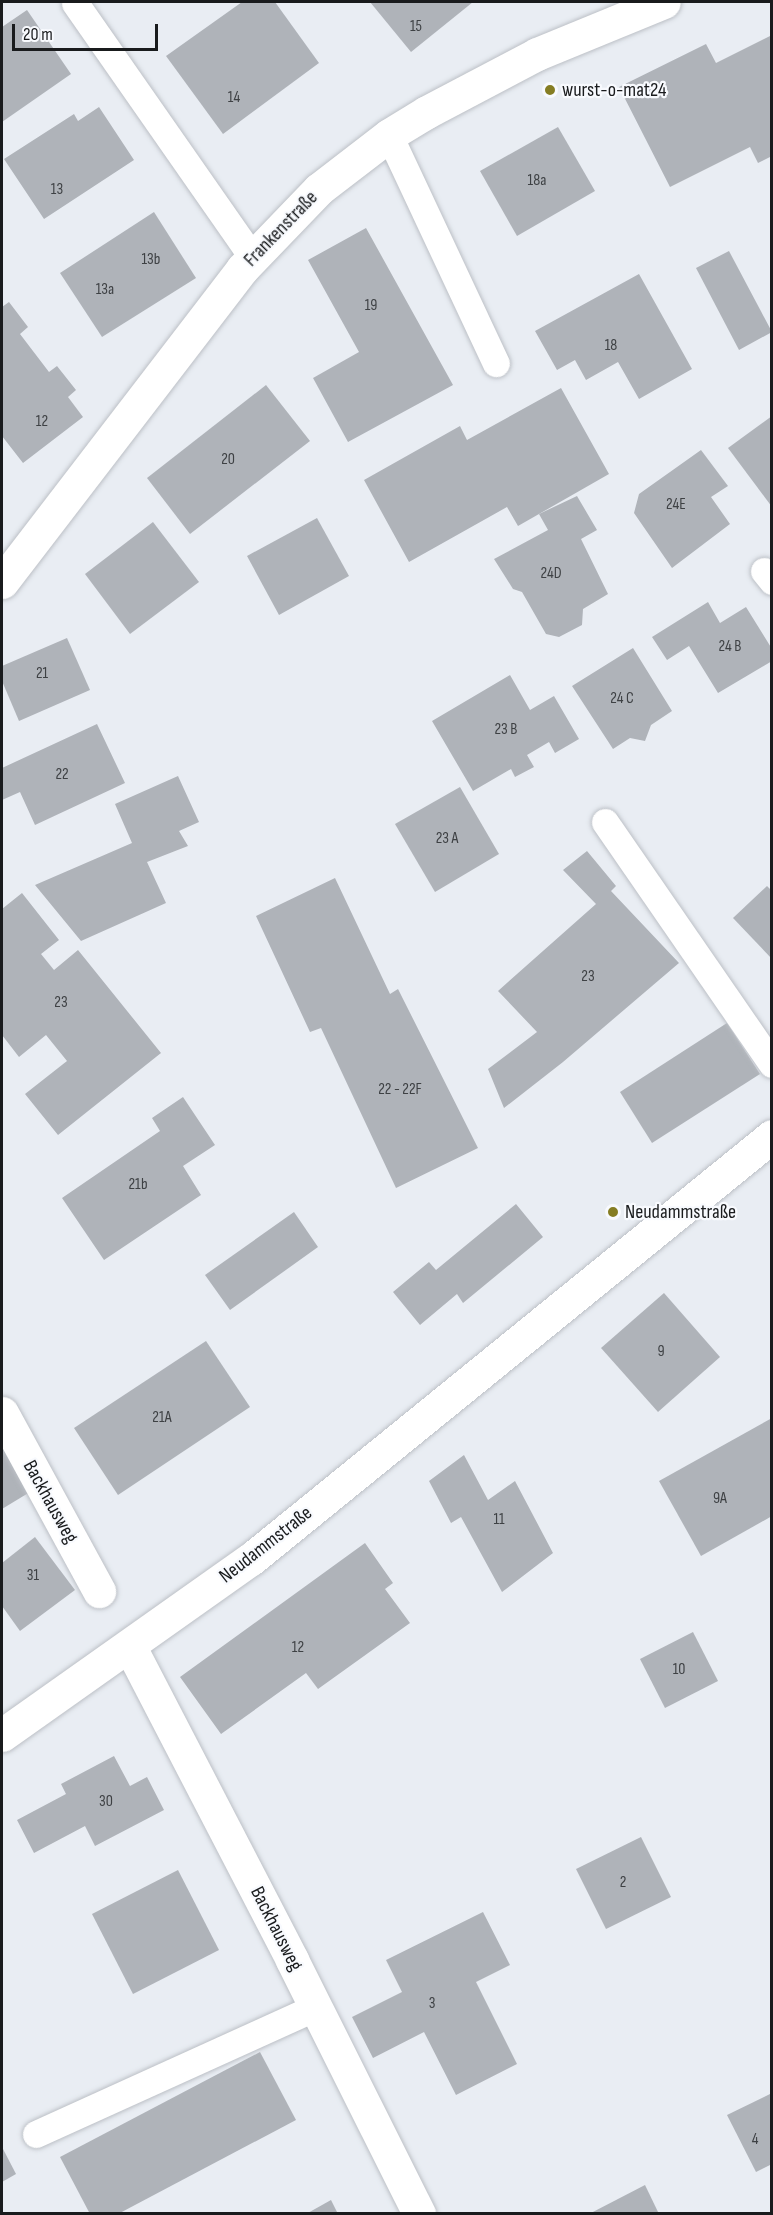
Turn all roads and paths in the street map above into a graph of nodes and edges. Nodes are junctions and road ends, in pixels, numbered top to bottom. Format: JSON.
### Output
{"nodes":[{"id":1,"x":664,"y":2,"type":"edge"},
{"id":2,"x":75,"y":3,"type":"dead end"},
{"id":3,"x":389,"y":135,"type":"junction"},
{"id":4,"x":253,"y":258,"type":"junction"},
{"id":5,"x":496,"y":363,"type":"dead end"},
{"id":6,"x":2,"y":582,"type":"edge"},
{"id":7,"x":605,"y":822,"type":"dead end"},
{"id":8,"x":771,"y":1064,"type":"edge"},
{"id":9,"x":771,"y":1136,"type":"edge"},
{"id":10,"x":2,"y":1413,"type":"edge"},
{"id":11,"x":99,"y":1591,"type":"dead end"},
{"id":12,"x":130,"y":1647,"type":"junction"},
{"id":13,"x":2,"y":1735,"type":"edge"},
{"id":14,"x":316,"y":2007,"type":"junction"},
{"id":15,"x":36,"y":2134,"type":"dead end"},
{"id":16,"x":419,"y":2214,"type":"edge"}],
"edges":[{"from":1,"to":3,"type":"street","name":"Frankenstraße"},
{"from":2,"to":4,"type":"lane"},
{"from":3,"to":4,"type":"street","name":"Frankenstraße"},
{"from":3,"to":5,"type":"lane"},
{"from":4,"to":6,"type":"street","name":"Frankenstraße"},
{"from":7,"to":8,"type":"lane"},
{"from":9,"to":12,"type":"street","name":"Neudammstraße"},
{"from":10,"to":11,"type":"street","name":"Backhausweg"},
{"from":12,"to":13,"type":"street","name":"Neudammstraße"},
{"from":12,"to":14,"type":"street","name":"Backhausweg"},
{"from":14,"to":15,"type":"lane"},
{"from":14,"to":16,"type":"street","name":"Backhausweg"}]}
